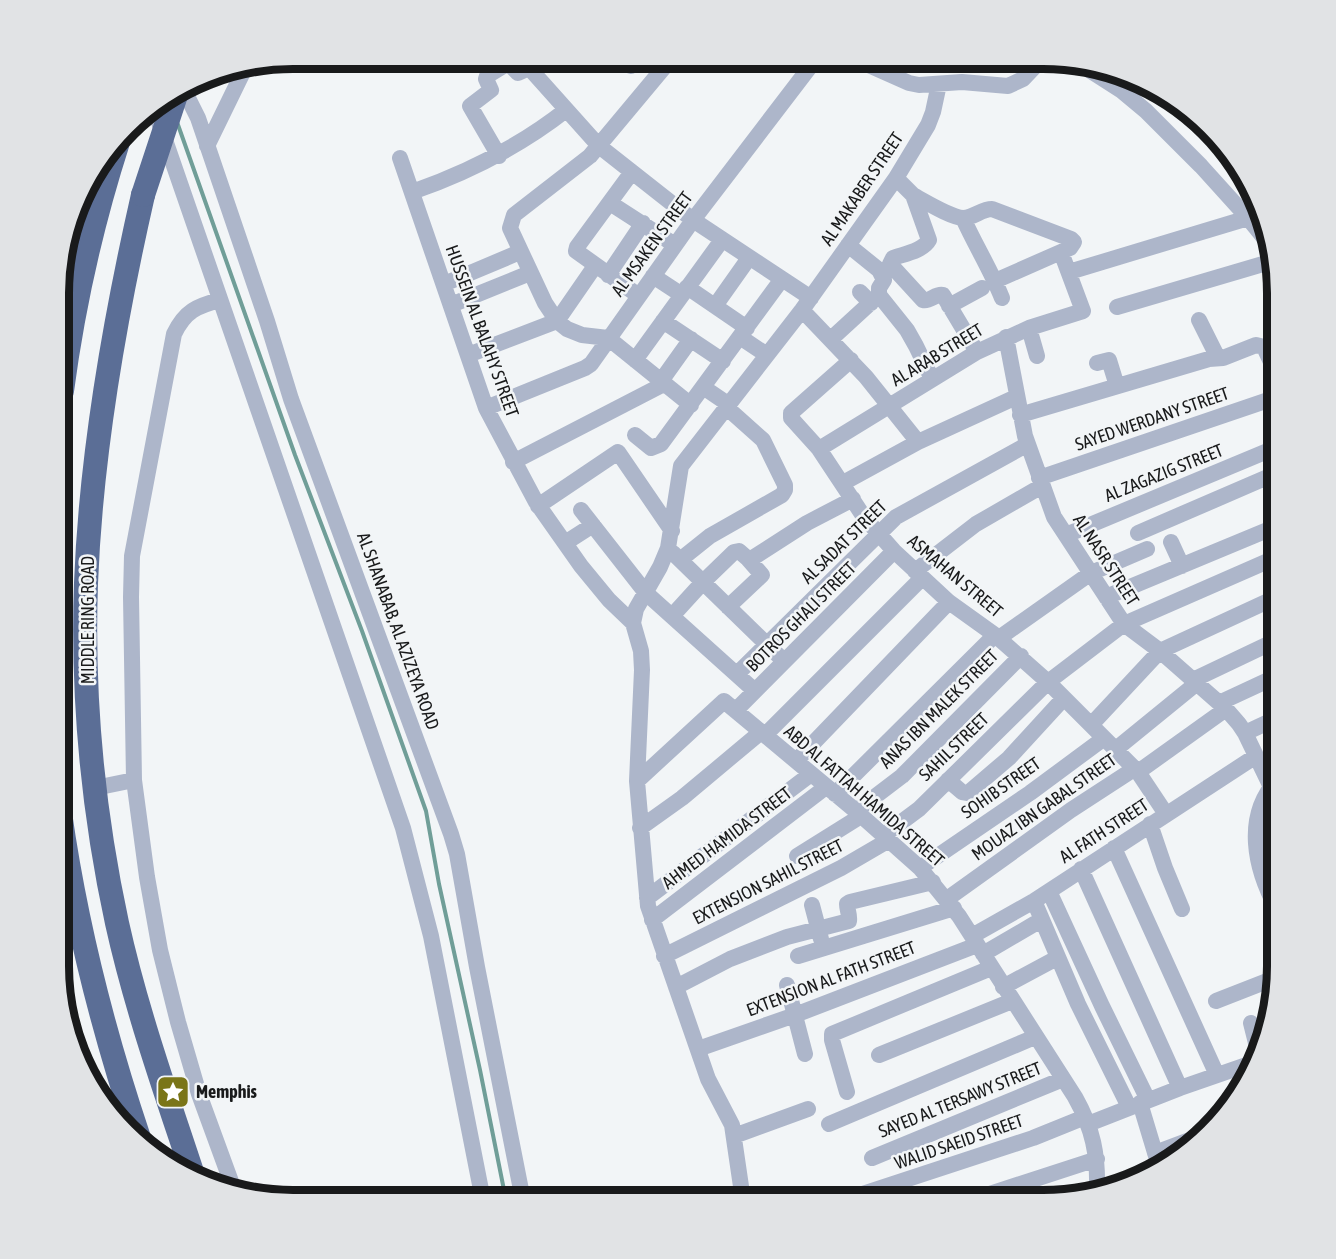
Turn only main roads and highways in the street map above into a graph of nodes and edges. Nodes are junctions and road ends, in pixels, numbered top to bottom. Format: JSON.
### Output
{"nodes":[{"id":1,"x":173,"y":104,"type":"edge"},
{"id":2,"x":110,"y":164,"type":"edge"},
{"id":3,"x":69,"y":349,"type":"edge"},
{"id":4,"x":69,"y":866,"type":"edge"},
{"id":5,"x":135,"y":1124,"type":"edge"},
{"id":6,"x":190,"y":1165,"type":"edge"}],
"edges":[{"from":1,"to":6,"type":"highway","name":"MIDDLE RING ROAD","bridge":true},
{"from":2,"to":3,"type":"highway"},
{"from":4,"to":5,"type":"highway"}]}
